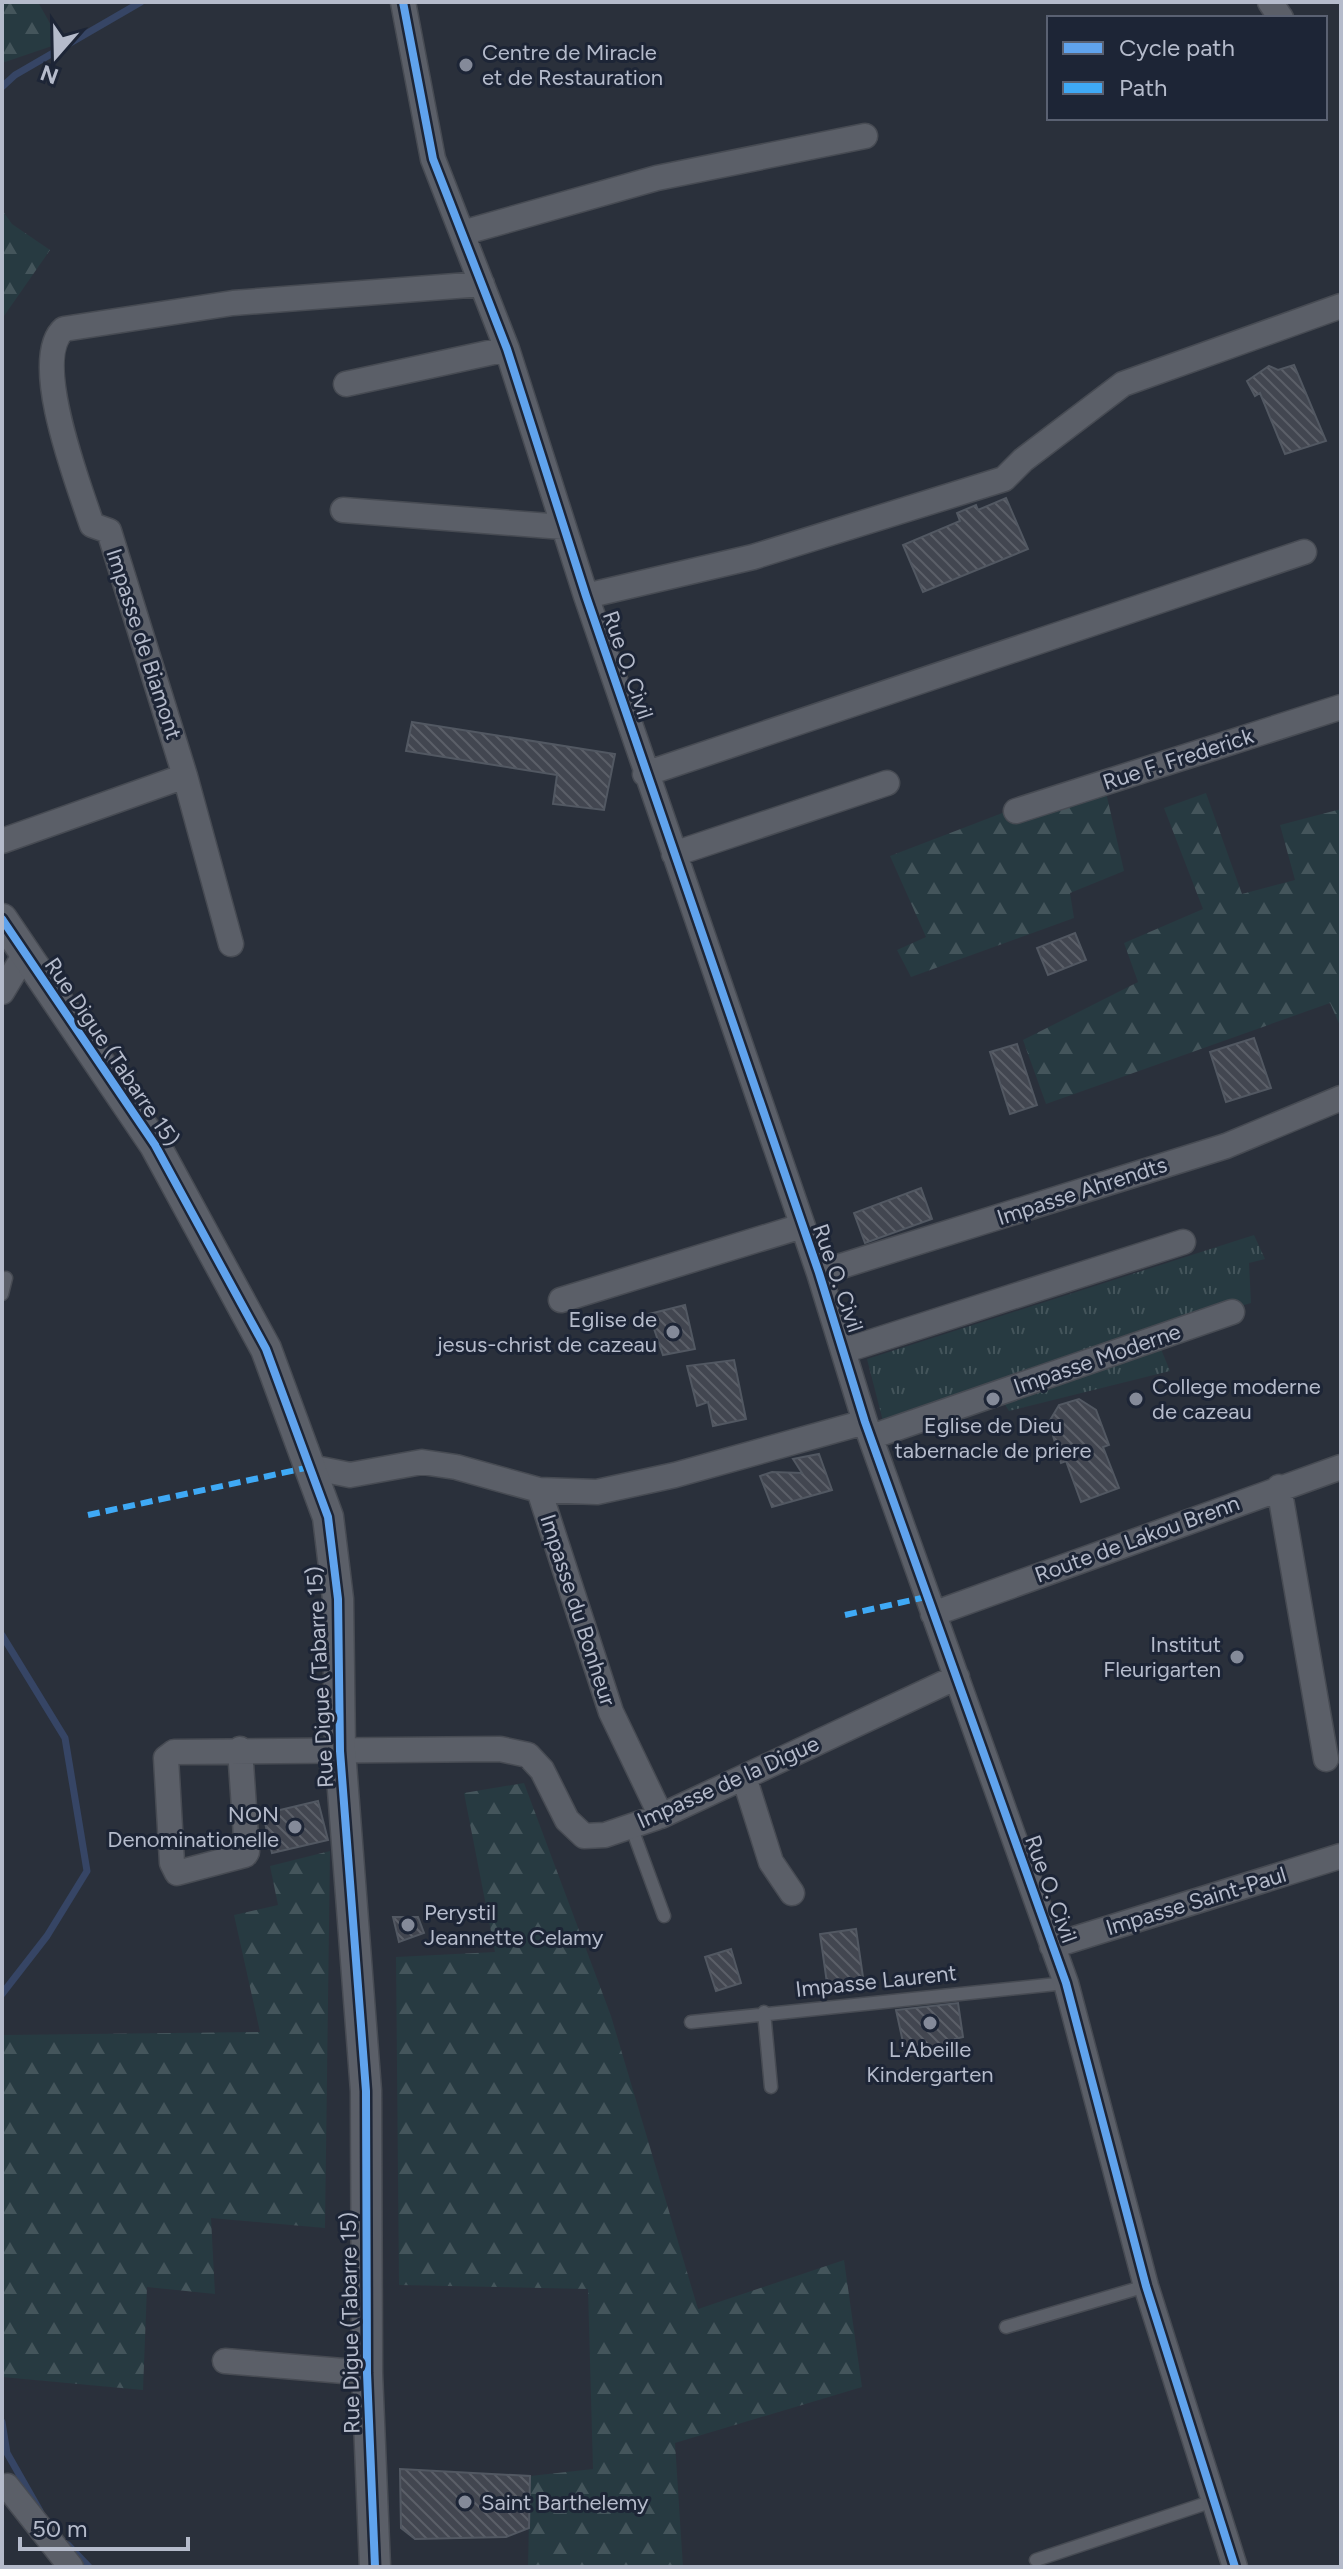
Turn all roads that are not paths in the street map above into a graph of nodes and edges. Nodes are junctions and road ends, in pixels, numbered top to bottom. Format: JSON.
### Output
{"nodes":[{"id":1,"x":403,"y":2,"type":"edge"},
{"id":2,"x":865,"y":136,"type":"dead end"},
{"id":3,"x":462,"y":233,"type":"junction"},
{"id":4,"x":482,"y":284,"type":"junction"},
{"id":5,"x":1341,"y":306,"type":"edge"},
{"id":6,"x":507,"y":349,"type":"junction"},
{"id":7,"x":346,"y":384,"type":"dead end"},
{"id":8,"x":343,"y":510,"type":"dead end"},
{"id":9,"x":563,"y":527,"type":"junction"},
{"id":10,"x":1304,"y":552,"type":"dead end"},
{"id":11,"x":586,"y":596,"type":"junction"},
{"id":12,"x":1341,"y":707,"type":"edge"},
{"id":13,"x":645,"y":774,"type":"junction"},
{"id":14,"x":185,"y":776,"type":"junction"},
{"id":15,"x":887,"y":783,"type":"dead end"},
{"id":16,"x":1016,"y":811,"type":"dead end"},
{"id":17,"x":2,"y":841,"type":"edge"},
{"id":18,"x":674,"y":854,"type":"junction"},
{"id":19,"x":2,"y":919,"type":"edge"},
{"id":20,"x":231,"y":944,"type":"dead end"},
{"id":21,"x":25,"y":954,"type":"junction"},
{"id":22,"x":2,"y":992,"type":"edge"},
{"id":23,"x":1341,"y":1098,"type":"edge"},
{"id":24,"x":802,"y":1226,"type":"junction"},
{"id":25,"x":1183,"y":1242,"type":"dead end"},
{"id":26,"x":819,"y":1273,"type":"junction"},
{"id":27,"x":6,"y":1278,"type":"dead end"},
{"id":28,"x":2,"y":1294,"type":"edge"},
{"id":29,"x":561,"y":1300,"type":"dead end"},
{"id":30,"x":1232,"y":1312,"type":"dead end"},
{"id":31,"x":843,"y":1351,"type":"junction"},
{"id":32,"x":868,"y":1430,"type":"junction"},
{"id":33,"x":310,"y":1467,"type":"junction"},
{"id":34,"x":1341,"y":1467,"type":"edge"},
{"id":35,"x":1279,"y":1487,"type":"junction"},
{"id":36,"x":539,"y":1490,"type":"junction"},
{"id":37,"x":933,"y":1614,"type":"junction"},
{"id":38,"x":957,"y":1677,"type":"junction"},
{"id":39,"x":240,"y":1749,"type":"junction"},
{"id":40,"x":340,"y":1751,"type":"junction"},
{"id":41,"x":1326,"y":1759,"type":"dead end"},
{"id":42,"x":744,"y":1777,"type":"junction"},
{"id":43,"x":661,"y":1816,"type":"junction"},
{"id":44,"x":631,"y":1826,"type":"junction"},
{"id":45,"x":1341,"y":1856,"type":"edge"},
{"id":46,"x":792,"y":1893,"type":"dead end"},
{"id":47,"x":664,"y":1916,"type":"dead end"},
{"id":48,"x":1052,"y":1946,"type":"junction"},
{"id":49,"x":1066,"y":1983,"type":"junction"},
{"id":50,"x":764,"y":2012,"type":"junction"},
{"id":51,"x":691,"y":2022,"type":"dead end"},
{"id":52,"x":771,"y":2087,"type":"dead end"},
{"id":53,"x":1146,"y":2286,"type":"junction"},
{"id":54,"x":1006,"y":2327,"type":"dead end"},
{"id":55,"x":225,"y":2361,"type":"dead end"},
{"id":56,"x":367,"y":2373,"type":"junction"},
{"id":57,"x":7,"y":2486,"type":"dead end"},
{"id":58,"x":1213,"y":2501,"type":"junction"},
{"id":59,"x":1036,"y":2560,"type":"dead end"},
{"id":60,"x":71,"y":2567,"type":"edge"},
{"id":61,"x":375,"y":2567,"type":"edge"},
{"id":62,"x":1235,"y":2567,"type":"edge"}],
"edges":[{"from":1,"to":3,"type":"street","name":"Rue O. Civil"},
{"from":2,"to":3,"type":"street"},
{"from":3,"to":4,"type":"street","name":"Rue O. Civil"},
{"from":4,"to":6,"type":"street","name":"Rue O. Civil"},
{"from":4,"to":14,"type":"street","name":"Impasse de Biamont"},
{"from":5,"to":11,"type":"street"},
{"from":6,"to":7,"type":"street"},
{"from":6,"to":9,"type":"street","name":"Rue O. Civil"},
{"from":8,"to":9,"type":"street"},
{"from":9,"to":11,"type":"street","name":"Rue O. Civil"},
{"from":10,"to":13,"type":"street"},
{"from":11,"to":13,"type":"street","name":"Rue O. Civil"},
{"from":12,"to":16,"type":"street","name":"Rue F. Frederick"},
{"from":13,"to":18,"type":"street","name":"Rue O. Civil"},
{"from":14,"to":17,"type":"street"},
{"from":14,"to":20,"type":"street"},
{"from":15,"to":18,"type":"street"},
{"from":18,"to":24,"type":"street","name":"Rue O. Civil"},
{"from":19,"to":21,"type":"street","name":"Rue Digue (Tabarre 15)"},
{"from":21,"to":22,"type":"street"},
{"from":21,"to":33,"type":"street","name":"Rue Digue (Tabarre 15)"},
{"from":23,"to":26,"type":"street","name":"Impasse Ahrendts"},
{"from":24,"to":26,"type":"street","name":"Rue O. Civil"},
{"from":24,"to":29,"type":"street"},
{"from":25,"to":31,"type":"street"},
{"from":26,"to":31,"type":"street","name":"Rue O. Civil"},
{"from":27,"to":28,"type":"lane"},
{"from":30,"to":32,"type":"street","name":"Impasse Moderne"},
{"from":31,"to":32,"type":"street","name":"Rue O. Civil"},
{"from":32,"to":36,"type":"street","name":"Impasse du Bonheur"},
{"from":32,"to":37,"type":"street","name":"Rue O. Civil"},
{"from":33,"to":36,"type":"street"},
{"from":33,"to":40,"type":"street","name":"Rue Digue (Tabarre 15)"},
{"from":34,"to":35,"type":"street","name":"Route de Lakou Brenn"},
{"from":35,"to":37,"type":"street","name":"Route de Lakou Brenn"},
{"from":35,"to":41,"type":"street"},
{"from":36,"to":43,"type":"street","name":"Impasse du Bonheur"},
{"from":37,"to":38,"type":"street","name":"Rue O. Civil"},
{"from":38,"to":42,"type":"street","name":"Impasse de la Digue"},
{"from":38,"to":48,"type":"street","name":"Rue O. Civil"},
{"from":39,"to":39,"type":"street"},
{"from":39,"to":40,"type":"street"},
{"from":40,"to":44,"type":"street","name":"Impasse de la Digue"},
{"from":40,"to":56,"type":"street","name":"Rue Digue (Tabarre 15)"},
{"from":42,"to":43,"type":"street","name":"Impasse de la Digue"},
{"from":42,"to":46,"type":"street"},
{"from":43,"to":44,"type":"street","name":"Impasse de la Digue"},
{"from":44,"to":47,"type":"lane"},
{"from":45,"to":48,"type":"street","name":"Impasse Saint-Paul"},
{"from":48,"to":49,"type":"street","name":"Rue O. Civil"},
{"from":49,"to":50,"type":"lane","name":"Impasse Laurent"},
{"from":49,"to":53,"type":"street","name":"Rue O. Civil"},
{"from":50,"to":51,"type":"lane","name":"Impasse Laurent"},
{"from":50,"to":52,"type":"lane"},
{"from":53,"to":54,"type":"lane"},
{"from":53,"to":58,"type":"street","name":"Rue O. Civil"},
{"from":55,"to":56,"type":"street"},
{"from":56,"to":61,"type":"street","name":"Rue Digue (Tabarre 15)"},
{"from":57,"to":60,"type":"street"},
{"from":58,"to":59,"type":"lane"},
{"from":58,"to":62,"type":"street","name":"Rue O. Civil"}]}
